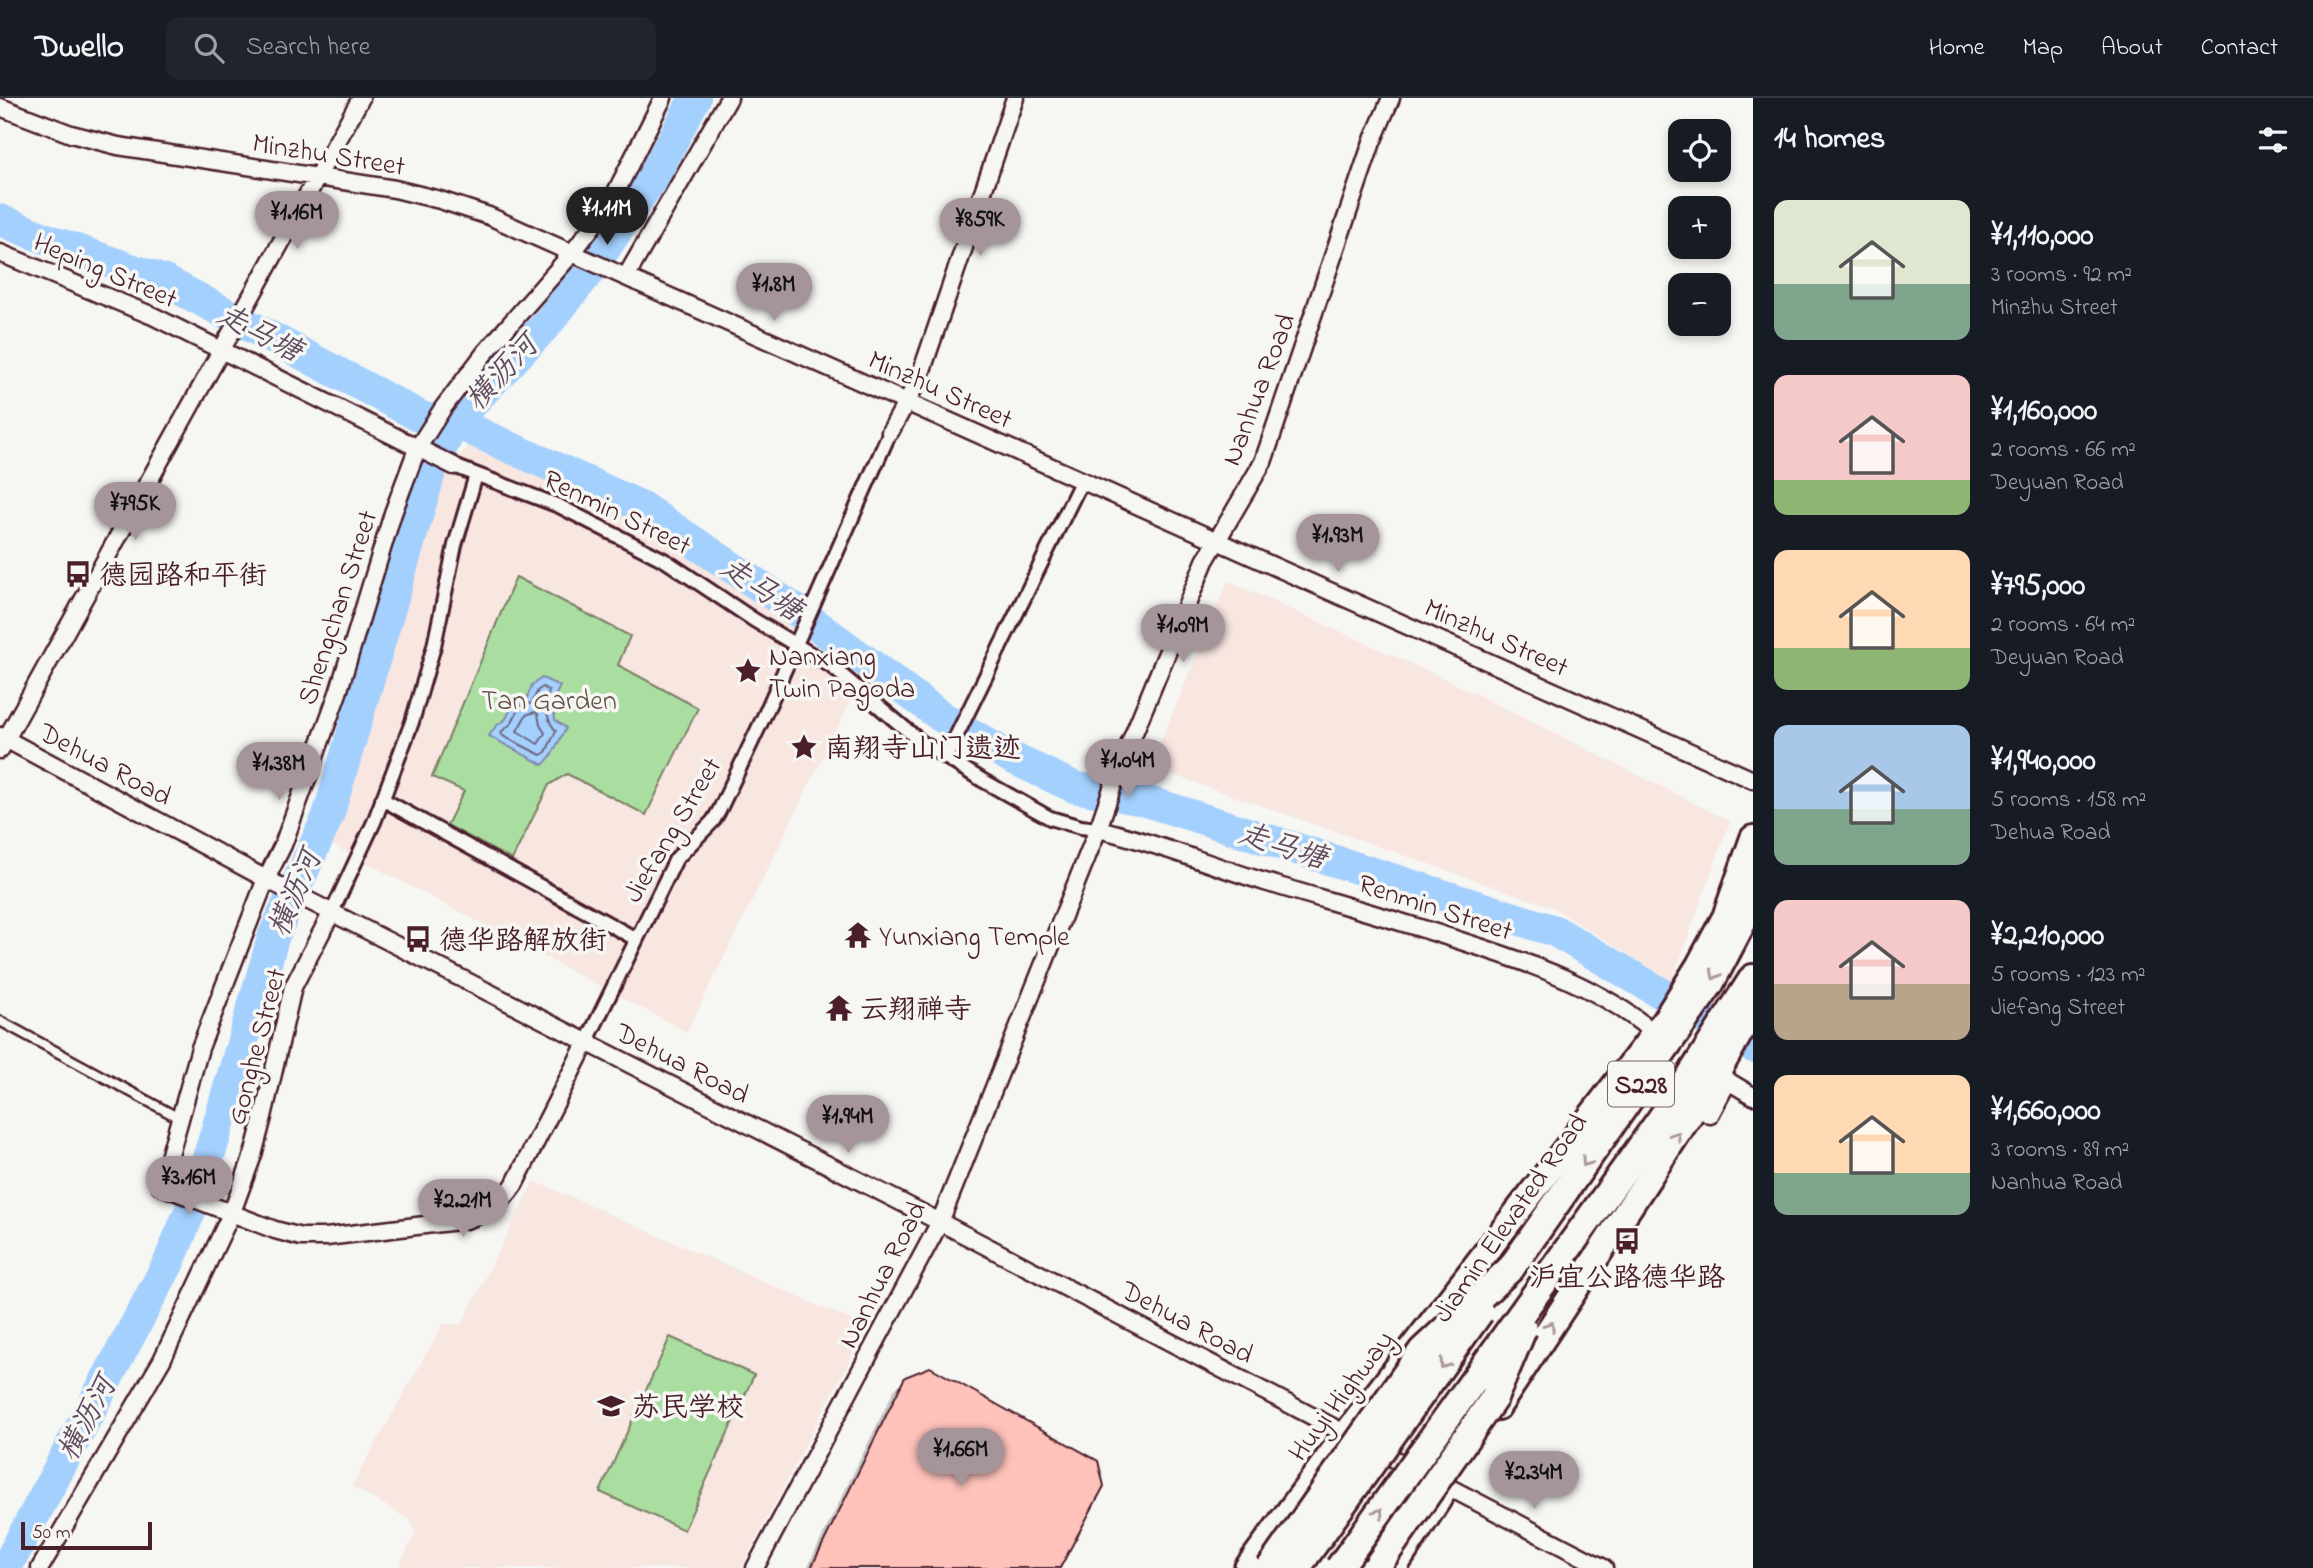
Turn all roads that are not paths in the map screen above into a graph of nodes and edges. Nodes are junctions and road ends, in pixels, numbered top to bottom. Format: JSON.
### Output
{"nodes":[{"id":1,"x":360,"y":98,"type":"edge"},
{"id":2,"x":663,"y":98,"type":"edge"},
{"id":3,"x":729,"y":98,"type":"edge"},
{"id":4,"x":1015,"y":98,"type":"edge"},
{"id":5,"x":1391,"y":98,"type":"edge"},
{"id":6,"x":0,"y":107,"type":"edge"},
{"id":7,"x":317,"y":177,"type":"junction"},
{"id":8,"x":573,"y":252,"type":"junction"},
{"id":9,"x":0,"y":253,"type":"edge"},
{"id":10,"x":626,"y":275,"type":"junction"},
{"id":11,"x":222,"y":349,"type":"junction"},
{"id":12,"x":907,"y":401,"type":"junction"},
{"id":13,"x":890,"y":432,"type":"joint"},
{"id":14,"x":424,"y":452,"type":"junction"},
{"id":15,"x":454,"y":466,"type":"joint"},
{"id":16,"x":476,"y":475,"type":"junction"},
{"id":17,"x":1082,"y":480,"type":"junction"},
{"id":18,"x":1216,"y":539,"type":"junction"},
{"id":19,"x":796,"y":644,"type":"junction"},
{"id":20,"x":2,"y":742,"type":"edge"},
{"id":21,"x":946,"y":757,"type":"junction"},
{"id":22,"x":1753,"y":780,"type":"edge"},
{"id":23,"x":382,"y":799,"type":"junction"},
{"id":24,"x":1098,"y":829,"type":"junction"},
{"id":25,"x":1753,"y":838,"type":"edge"},
{"id":26,"x":266,"y":879,"type":"junction"},
{"id":27,"x":1753,"y":891,"type":"edge"},
{"id":28,"x":332,"y":912,"type":"junction"},
{"id":29,"x":636,"y":939,"type":"junction"},
{"id":30,"x":1753,"y":978,"type":"edge"},
{"id":31,"x":1749,"y":1017,"type":"edge"},
{"id":32,"x":0,"y":1021,"type":"edge"},
{"id":33,"x":1659,"y":1027,"type":"junction"},
{"id":34,"x":586,"y":1043,"type":"junction"},
{"id":35,"x":1726,"y":1071,"type":"junction"},
{"id":36,"x":1753,"y":1096,"type":"edge"},
{"id":37,"x":179,"y":1118,"type":"junction"},
{"id":38,"x":168,"y":1189,"type":"joint"},
{"id":39,"x":224,"y":1209,"type":"junction"},
{"id":40,"x":940,"y":1222,"type":"junction"},
{"id":41,"x":1511,"y":1268,"type":"junction"},
{"id":42,"x":1542,"y":1285,"type":"junction"},
{"id":43,"x":1346,"y":1434,"type":"junction"},
{"id":44,"x":1447,"y":1486,"type":"junction"},
{"id":45,"x":40,"y":1568,"type":"edge"},
{"id":46,"x":755,"y":1568,"type":"edge"},
{"id":47,"x":1247,"y":1568,"type":"edge"},
{"id":48,"x":1270,"y":1568,"type":"edge"},
{"id":49,"x":1297,"y":1568,"type":"edge"},
{"id":50,"x":1339,"y":1568,"type":"edge"},
{"id":51,"x":1376,"y":1568,"type":"edge"},
{"id":52,"x":1394,"y":1568,"type":"edge"},
{"id":53,"x":1604,"y":1568,"type":"edge"}],
"edges":[{"from":1,"to":7,"type":"street"},
{"from":2,"to":8,"type":"street","name":"Shengchan Street"},
{"from":3,"to":10,"type":"street"},
{"from":4,"to":12,"type":"street","name":"Jiefang Street"},
{"from":5,"to":18,"type":"street","name":"Nanhua Road"},
{"from":6,"to":7,"type":"street","name":"Minzhu Street"},
{"from":7,"to":8,"type":"street","name":"Minzhu Street"},
{"from":7,"to":11,"type":"street"},
{"from":8,"to":10,"type":"street","name":"Minzhu Street"},
{"from":8,"to":14,"type":"street","name":"Shengchan Street"},
{"from":9,"to":11,"type":"street","name":"Heping Street"},
{"from":10,"to":12,"type":"street","name":"Minzhu Street"},
{"from":11,"to":14,"type":"street","name":"Heping Street"},
{"from":11,"to":20,"type":"street"},
{"from":12,"to":13,"type":"street","name":"Jiefang Street"},
{"from":12,"to":17,"type":"street","name":"Minzhu Street"},
{"from":13,"to":19,"type":"street","name":"Jiefang Street"},
{"from":14,"to":15,"type":"street","name":"Renmin Street"},
{"from":14,"to":26,"type":"street","name":"Shengchan Street"},
{"from":15,"to":16,"type":"street","name":"Renmin Street"},
{"from":16,"to":19,"type":"street","name":"Renmin Street"},
{"from":16,"to":23,"type":"street","name":"Gonghe Street"},
{"from":17,"to":18,"type":"street","name":"Minzhu Street"},
{"from":17,"to":21,"type":"street"},
{"from":18,"to":22,"type":"street","name":"Minzhu Street"},
{"from":18,"to":24,"type":"street","name":"Nanhua Road"},
{"from":19,"to":21,"type":"street","name":"Renmin Street"},
{"from":19,"to":29,"type":"street","name":"Jiefang Street"},
{"from":20,"to":26,"type":"street","name":"Dehua Road"},
{"from":21,"to":24,"type":"street","name":"Renmin Street"},
{"from":23,"to":28,"type":"street","name":"Gonghe Street"},
{"from":23,"to":29,"type":"street"},
{"from":24,"to":33,"type":"street","name":"Renmin Street"},
{"from":24,"to":40,"type":"street","name":"Nanhua Road"},
{"from":25,"to":33,"type":"main road","name":"Huyi Highway"},
{"from":26,"to":28,"type":"street","name":"Dehua Road"},
{"from":26,"to":37,"type":"street","name":"Shengchan Street"},
{"from":27,"to":41,"type":"highway","name":"Jiamin Elevated Road","number":"S228","one_way":true},
{"from":28,"to":34,"type":"street","name":"Dehua Road"},
{"from":28,"to":39,"type":"street","name":"Gonghe Street"},
{"from":29,"to":34,"type":"street","name":"Jiefang Street"},
{"from":30,"to":42,"type":"highway","number":"S228"},
{"from":31,"to":35,"type":"main road"},
{"from":32,"to":37,"type":"lane"},
{"from":33,"to":43,"type":"main road","name":"Huyi Highway"},
{"from":34,"to":39,"type":"street","name":"Jiefang Street"},
{"from":34,"to":40,"type":"street","name":"Dehua Road"},
{"from":35,"to":36,"type":"street"},
{"from":44,"to":35,"type":"main road","one_way":true},
{"from":37,"to":38,"type":"street","name":"Shengchan Street"},
{"from":38,"to":39,"type":"street","name":"Jiefang Street"},
{"from":39,"to":45,"type":"street","name":"Gonghe Street"},
{"from":40,"to":43,"type":"street","name":"Dehua Road"},
{"from":40,"to":46,"type":"street","name":"Nanhua Road"},
{"from":41,"to":48,"type":"highway","bridge":true},
{"from":41,"to":49,"type":"highway","name":"Jiamin Elevated Road","number":"S228","one_way":true,"bridge":true},
{"from":50,"to":42,"type":"highway","number":"S228","one_way":true,"bridge":true},
{"from":42,"to":51,"type":"highway","bridge":true},
{"from":43,"to":44,"type":"street","name":"Dehua Road"},
{"from":43,"to":47,"type":"main road","name":"Huyi Highway"},
{"from":44,"to":52,"type":"main road"},
{"from":44,"to":53,"type":"street","name":"Dehua Road"}]}
